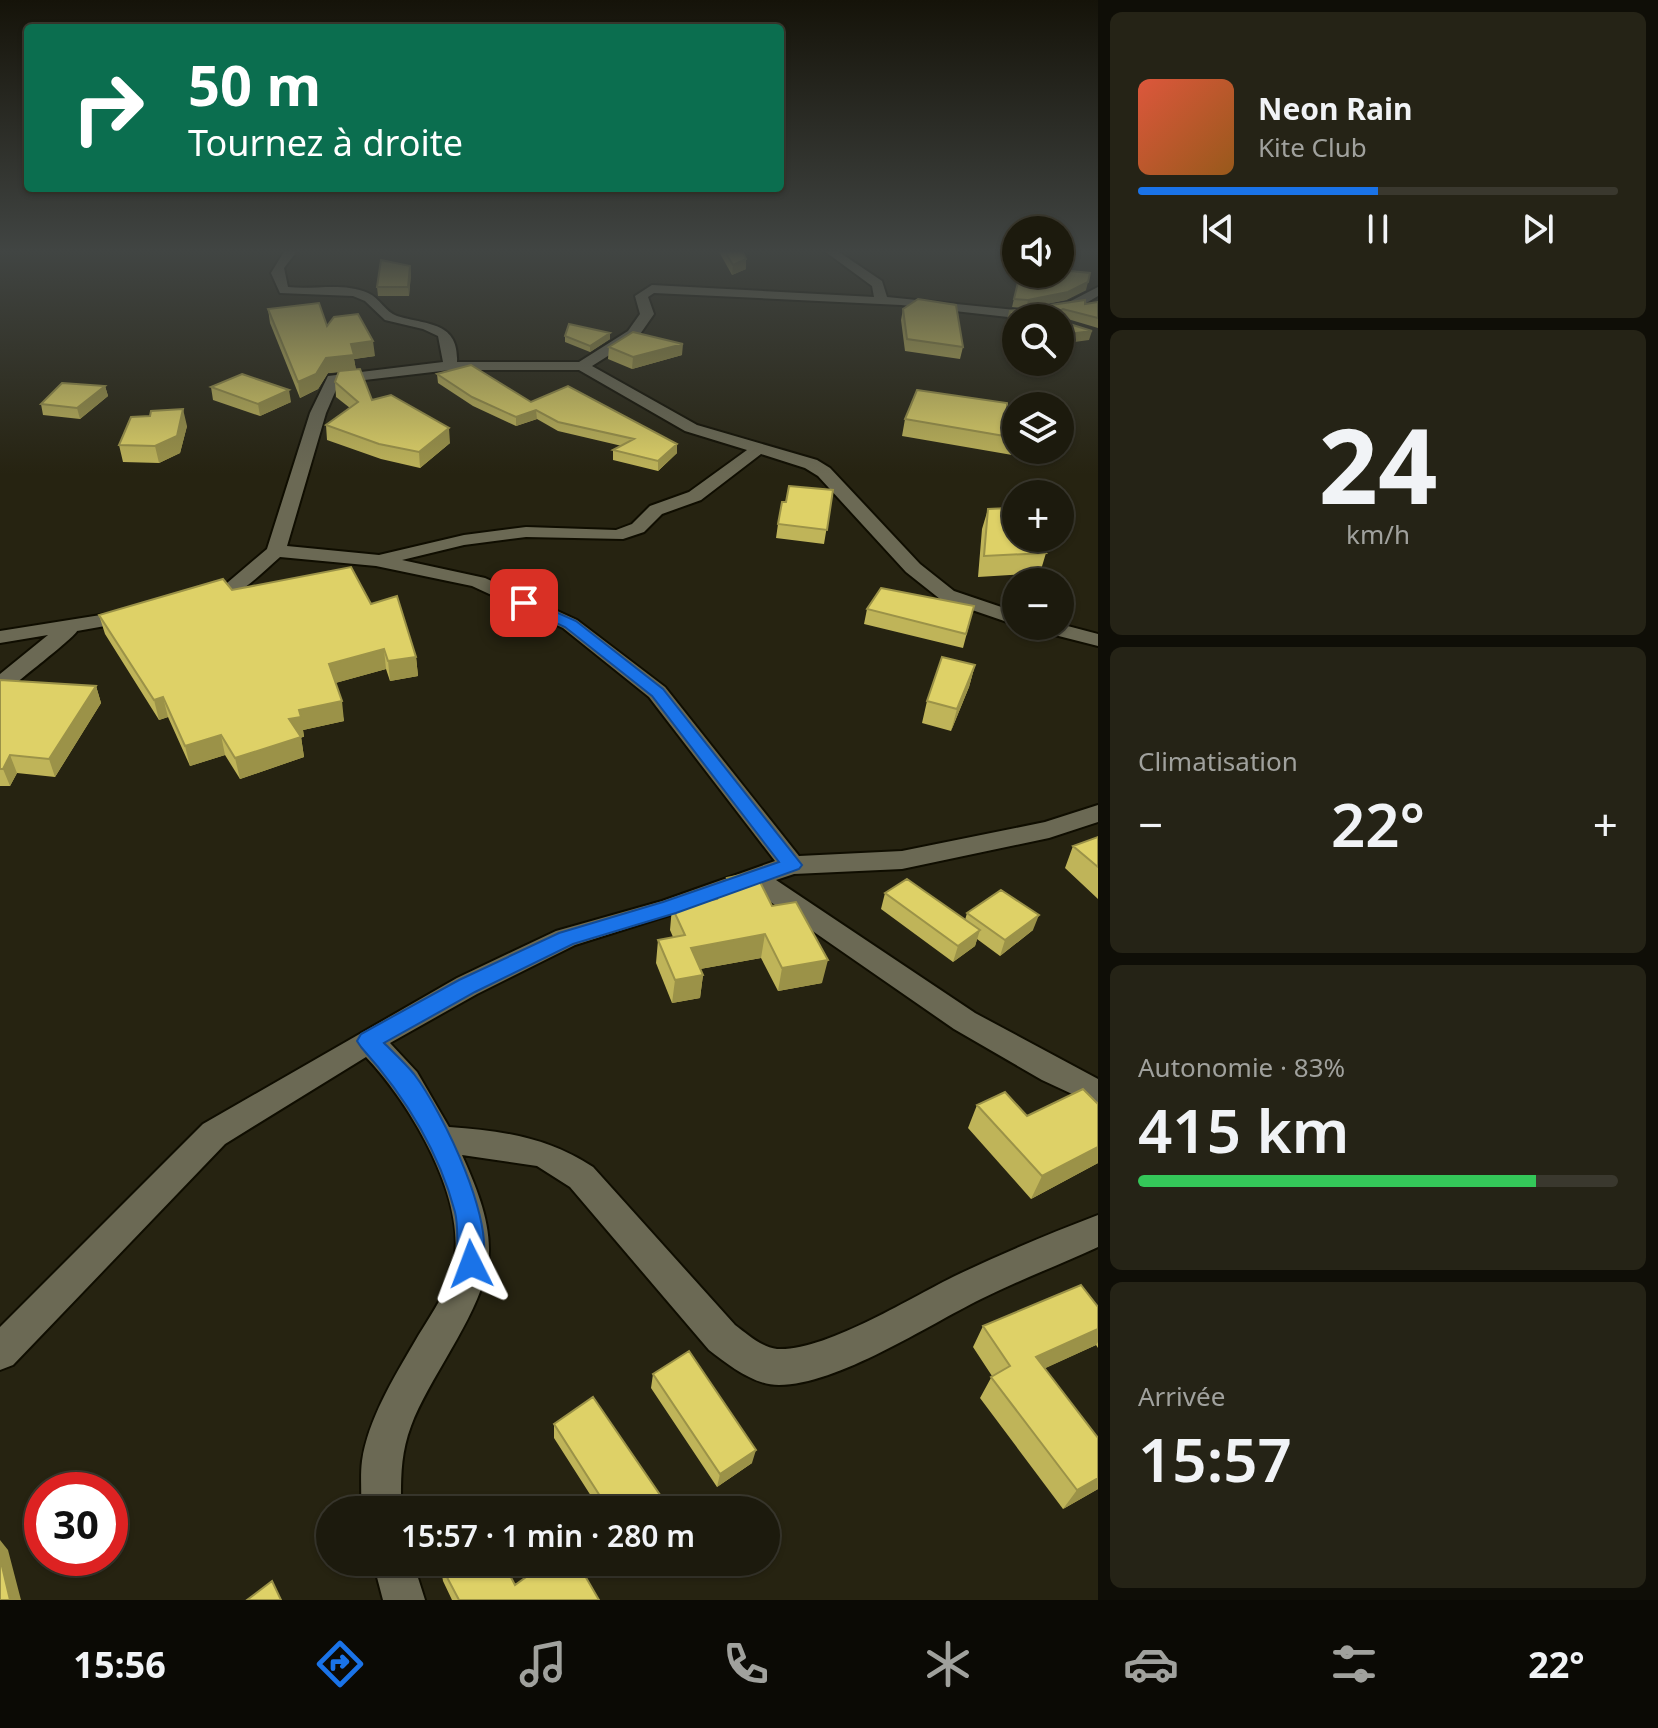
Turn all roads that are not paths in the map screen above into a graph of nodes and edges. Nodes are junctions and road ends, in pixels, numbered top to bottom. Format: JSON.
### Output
{"nodes":[{"id":1,"x":428,"y":325,"type":"edge"},
{"id":2,"x":640,"y":325,"type":"edge"},
{"id":3,"x":450,"y":366,"type":"junction"},
{"id":4,"x":582,"y":366,"type":"junction"},
{"id":5,"x":758,"y":449,"type":"junction"},
{"id":6,"x":276,"y":551,"type":"junction"},
{"id":7,"x":376,"y":560,"type":"junction"},
{"id":8,"x":178,"y":605,"type":"edge"},
{"id":9,"x":151,"y":612,"type":"edge"},
{"id":10,"x":1002,"y":614,"type":"edge"},
{"id":11,"x":77,"y":626,"type":"junction"},
{"id":12,"x":1074,"y":634,"type":"edge"},
{"id":13,"x":0,"y":637,"type":"edge"},
{"id":14,"x":1098,"y":640,"type":"edge"},
{"id":15,"x":0,"y":685,"type":"edge"},
{"id":16,"x":1098,"y":813,"type":"edge"},
{"id":17,"x":792,"y":865,"type":"junction"},
{"id":18,"x":755,"y":878,"type":"junction"},
{"id":19,"x":369,"y":1041,"type":"junction"},
{"id":20,"x":1098,"y":1093,"type":"edge"},
{"id":21,"x":441,"y":1140,"type":"junction"},
{"id":22,"x":1098,"y":1230,"type":"edge"},
{"id":23,"x":0,"y":1352,"type":"edge"},
{"id":24,"x":381,"y":1496,"type":"edge"},
{"id":25,"x":397,"y":1576,"type":"edge"},
{"id":26,"x":404,"y":1600,"type":"edge"}],
"edges":[{"from":1,"to":3,"type":"street"},
{"from":2,"to":4,"type":"street"},
{"from":3,"to":4,"type":"street"},
{"from":3,"to":6,"type":"street"},
{"from":4,"to":5,"type":"street"},
{"from":5,"to":7,"type":"street"},
{"from":5,"to":10,"type":"street"},
{"from":6,"to":7,"type":"street"},
{"from":6,"to":8,"type":"street"},
{"from":7,"to":17,"type":"street"},
{"from":9,"to":11,"type":"street"},
{"from":11,"to":13,"type":"street"},
{"from":11,"to":15,"type":"street"},
{"from":12,"to":14,"type":"street"},
{"from":16,"to":17,"type":"street"},
{"from":17,"to":18,"type":"street"},
{"from":18,"to":19,"type":"street"},
{"from":18,"to":20,"type":"street"},
{"from":19,"to":21,"type":"street"},
{"from":19,"to":23,"type":"street"},
{"from":21,"to":22,"type":"street"},
{"from":21,"to":24,"type":"street"},
{"from":25,"to":26,"type":"street"}]}
